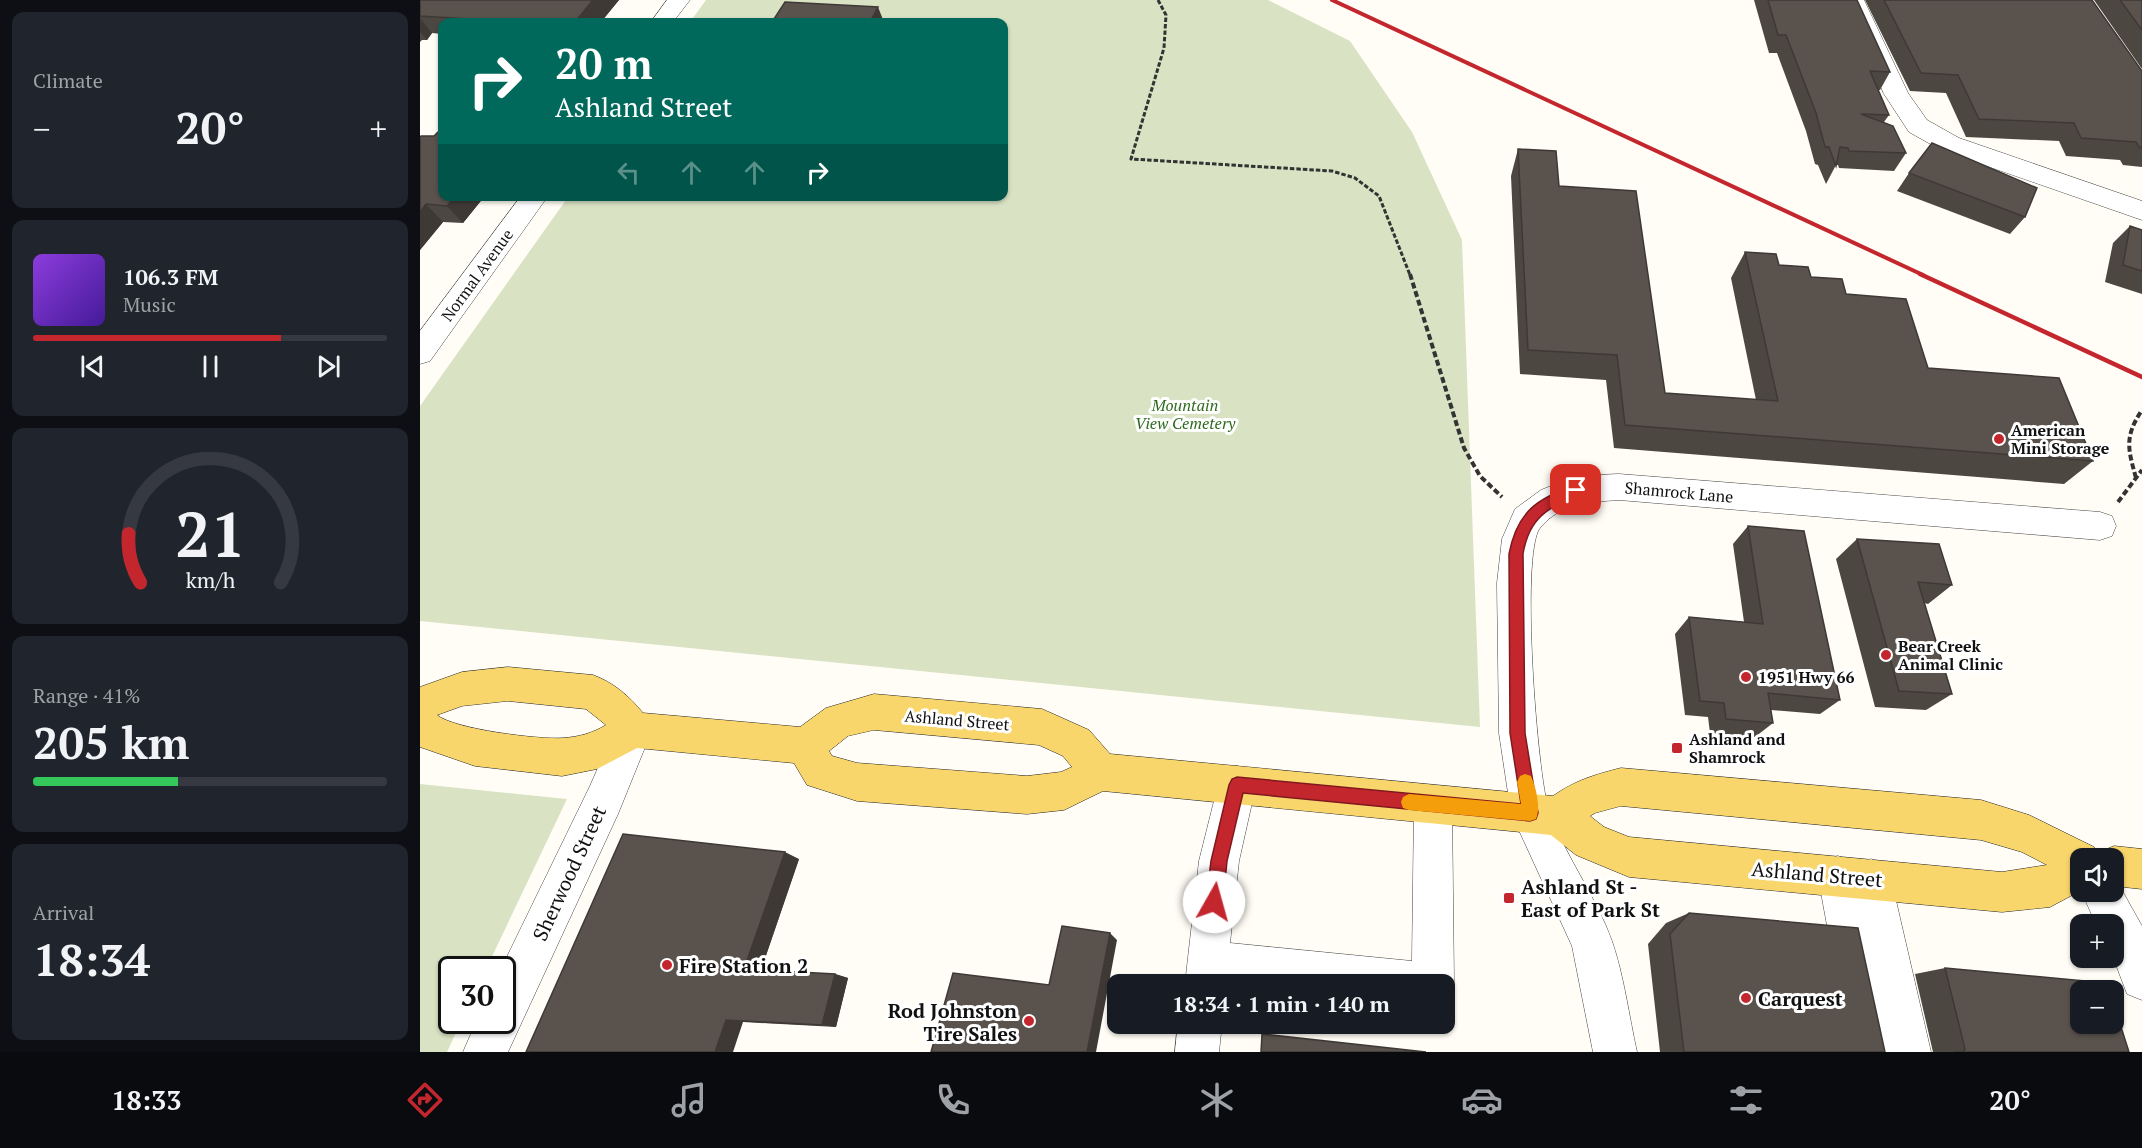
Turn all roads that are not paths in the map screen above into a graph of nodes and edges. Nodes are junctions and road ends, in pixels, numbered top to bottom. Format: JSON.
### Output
{"nodes":[{"id":1,"x":679,"y":0,"type":"edge"},
{"id":2,"x":1853,"y":0,"type":"edge"},
{"id":3,"x":665,"y":18,"type":"edge"},
{"id":4,"x":531,"y":201,"type":"edge"},
{"id":5,"x":2142,"y":211,"type":"edge"},
{"id":6,"x":420,"y":353,"type":"edge"},
{"id":7,"x":2100,"y":526,"type":"dead end"},
{"id":8,"x":420,"y":704,"type":"edge"},
{"id":9,"x":420,"y":724,"type":"edge"},
{"id":10,"x":633,"y":730,"type":"junction"},
{"id":11,"x":805,"y":746,"type":"junction"},
{"id":12,"x":1101,"y":772,"type":"junction"},
{"id":13,"x":1237,"y":785,"type":"junction"},
{"id":14,"x":1432,"y":805,"type":"junction"},
{"id":15,"x":1544,"y":814,"type":"junction"},
{"id":16,"x":2070,"y":856,"type":"edge"},
{"id":17,"x":2124,"y":867,"type":"edge"},
{"id":18,"x":2142,"y":869,"type":"edge"},
{"id":19,"x":2070,"y":874,"type":"edge"},
{"id":20,"x":1855,"y":878,"type":"junction"},
{"id":21,"x":2107,"y":902,"type":"edge"},
{"id":22,"x":1206,"y":973,"type":"edge"},
{"id":23,"x":1226,"y":974,"type":"edge"},
{"id":24,"x":1433,"y":974,"type":"edge"},
{"id":25,"x":2142,"y":979,"type":"edge"},
{"id":26,"x":516,"y":985,"type":"edge"},
{"id":27,"x":493,"y":1034,"type":"edge"},
{"id":28,"x":1199,"y":1034,"type":"edge"},
{"id":29,"x":485,"y":1052,"type":"edge"},
{"id":30,"x":1197,"y":1052,"type":"edge"},
{"id":31,"x":1615,"y":1052,"type":"edge"},
{"id":32,"x":1872,"y":1052,"type":"edge"},
{"id":33,"x":1909,"y":1052,"type":"edge"}],
"edges":[{"from":1,"to":3,"type":"street"},
{"from":2,"to":5,"type":"street"},
{"from":4,"to":6,"type":"street","name":"Normal Avenue"},
{"from":7,"to":15,"type":"street","name":"Shamrock Lane"},
{"from":8,"to":10,"type":"main road"},
{"from":9,"to":10,"type":"main road"},
{"from":10,"to":11,"type":"main road"},
{"from":10,"to":26,"type":"street","name":"Sherwood Street"},
{"from":11,"to":12,"type":"main road"},
{"from":11,"to":12,"type":"main road","name":"Ashland Street"},
{"from":12,"to":13,"type":"main road"},
{"from":13,"to":14,"type":"main road"},
{"from":13,"to":22,"type":"street"},
{"from":14,"to":15,"type":"main road"},
{"from":14,"to":24,"type":"street"},
{"from":15,"to":16,"type":"main road"},
{"from":15,"to":20,"type":"main road","name":"Ashland Street"},
{"from":15,"to":31,"type":"street"},
{"from":17,"to":18,"type":"main road"},
{"from":19,"to":20,"type":"main road","name":"Ashland Street"},
{"from":20,"to":32,"type":"street"},
{"from":20,"to":33,"type":"street"},
{"from":21,"to":25,"type":"street"},
{"from":22,"to":23,"type":"street"},
{"from":27,"to":29,"type":"street"},
{"from":28,"to":30,"type":"street"}]}
